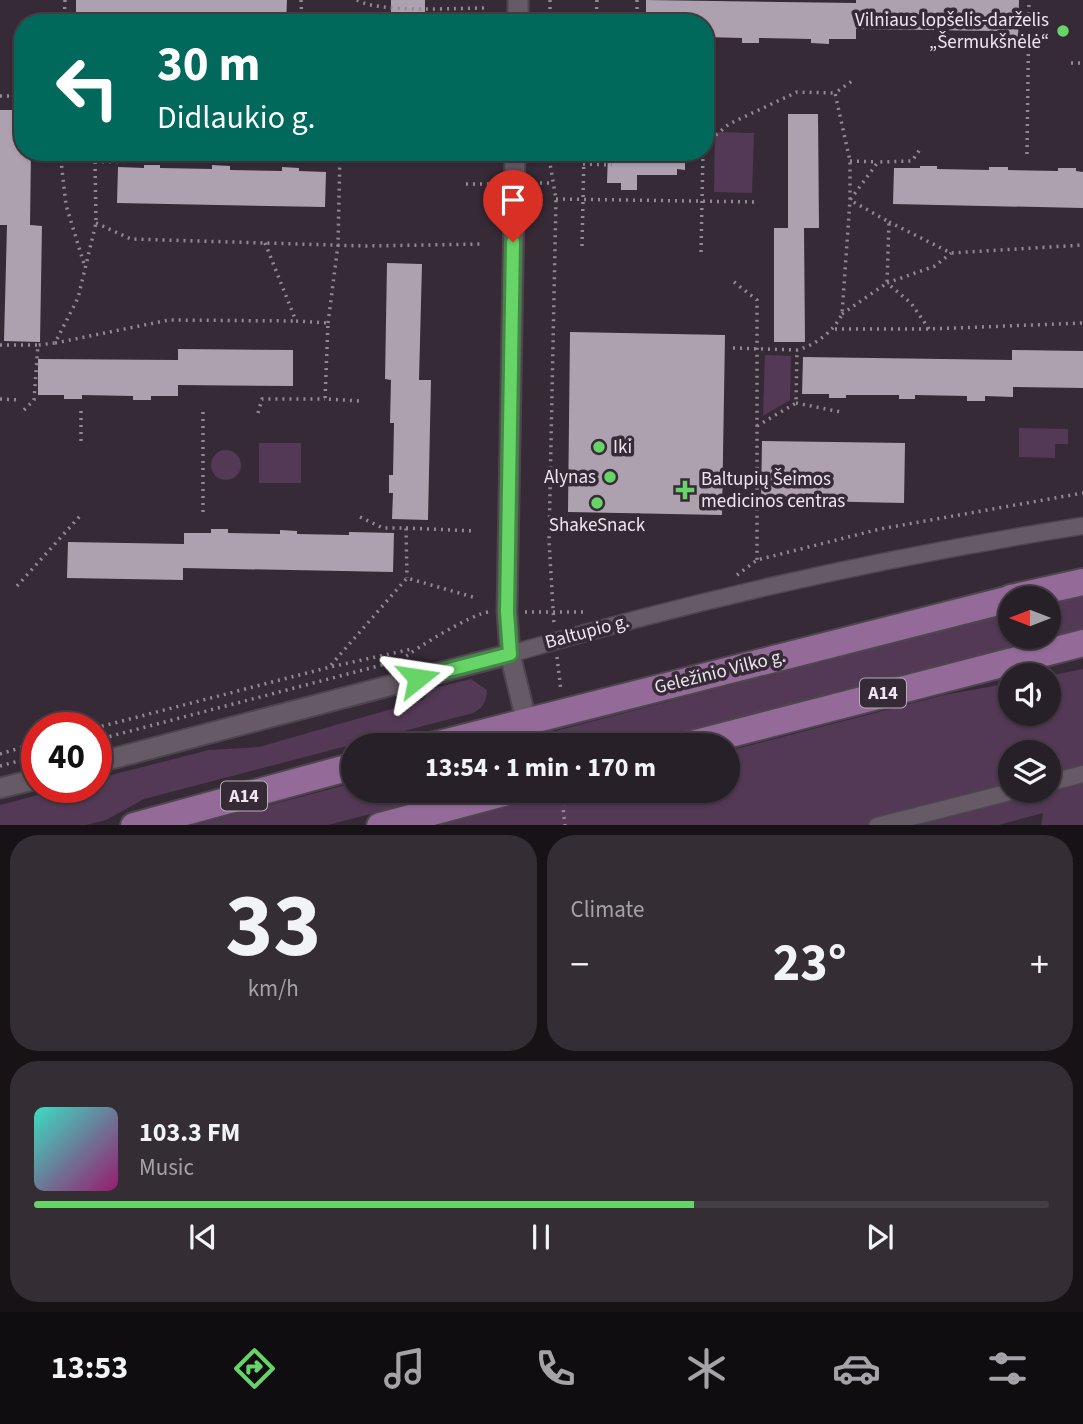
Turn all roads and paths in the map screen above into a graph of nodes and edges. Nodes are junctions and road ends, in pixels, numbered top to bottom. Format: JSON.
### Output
{"nodes":[{"id":1,"x":357,"y":0,"type":"edge"},
{"id":2,"x":1029,"y":0,"type":"edge"},
{"id":3,"x":486,"y":8,"type":"dead end"},
{"id":4,"x":1071,"y":63,"type":"dead end"},
{"id":5,"x":1083,"y":63,"type":"edge"},
{"id":6,"x":852,"y":81,"type":"dead end"},
{"id":7,"x":835,"y":93,"type":"junction"},
{"id":8,"x":714,"y":136,"type":"edge"},
{"id":9,"x":921,"y":148,"type":"dead end"},
{"id":10,"x":1027,"y":154,"type":"dead end"},
{"id":11,"x":61,"y":161,"type":"edge"},
{"id":12,"x":143,"y":161,"type":"edge"},
{"id":13,"x":340,"y":161,"type":"edge"},
{"id":14,"x":514,"y":161,"type":"edge"},
{"id":15,"x":550,"y":161,"type":"edge"},
{"id":16,"x":583,"y":161,"type":"edge"},
{"id":17,"x":702,"y":161,"type":"edge"},
{"id":18,"x":850,"y":161,"type":"junction"},
{"id":19,"x":96,"y":162,"type":"joint"},
{"id":20,"x":878,"y":162,"type":"junction"},
{"id":21,"x":583,"y":164,"type":"junction"},
{"id":22,"x":612,"y":164,"type":"dead end"},
{"id":23,"x":466,"y":184,"type":"dead end"},
{"id":24,"x":482,"y":184,"type":"dead end"},
{"id":25,"x":556,"y":199,"type":"junction"},
{"id":26,"x":582,"y":199,"type":"junction"},
{"id":27,"x":702,"y":200,"type":"junction"},
{"id":28,"x":850,"y":201,"type":"junction"},
{"id":29,"x":759,"y":202,"type":"dead end"},
{"id":30,"x":889,"y":222,"type":"junction"},
{"id":31,"x":96,"y":223,"type":"junction"},
{"id":32,"x":265,"y":243,"type":"junction"},
{"id":33,"x":483,"y":244,"type":"dead end"},
{"id":34,"x":338,"y":245,"type":"junction"},
{"id":35,"x":1083,"y":245,"type":"edge"},
{"id":36,"x":582,"y":246,"type":"dead end"},
{"id":37,"x":701,"y":252,"type":"dead end"},
{"id":38,"x":951,"y":253,"type":"junction"},
{"id":39,"x":85,"y":266,"type":"junction"},
{"id":40,"x":734,"y":282,"type":"dead end"},
{"id":41,"x":887,"y":283,"type":"junction"},
{"id":42,"x":842,"y":314,"type":"junction"},
{"id":43,"x":296,"y":321,"type":"junction"},
{"id":44,"x":328,"y":323,"type":"junction"},
{"id":45,"x":1083,"y":323,"type":"edge"},
{"id":46,"x":835,"y":329,"type":"junction"},
{"id":47,"x":929,"y":329,"type":"junction"},
{"id":48,"x":55,"y":343,"type":"junction"},
{"id":49,"x":0,"y":345,"type":"edge"},
{"id":50,"x":38,"y":345,"type":"junction"},
{"id":51,"x":733,"y":348,"type":"dead end"},
{"id":52,"x":757,"y":349,"type":"junction"},
{"id":53,"x":797,"y":350,"type":"junction"},
{"id":54,"x":0,"y":399,"type":"edge"},
{"id":55,"x":325,"y":399,"type":"junction"},
{"id":56,"x":19,"y":400,"type":"dead end"},
{"id":57,"x":361,"y":401,"type":"dead end"},
{"id":58,"x":796,"y":403,"type":"junction"},
{"id":59,"x":24,"y":410,"type":"dead end"},
{"id":60,"x":81,"y":411,"type":"dead end"},
{"id":61,"x":203,"y":412,"type":"dead end"},
{"id":62,"x":841,"y":412,"type":"dead end"},
{"id":63,"x":258,"y":413,"type":"dead end"},
{"id":64,"x":757,"y":426,"type":"junction"},
{"id":65,"x":81,"y":442,"type":"dead end"},
{"id":66,"x":1083,"y":493,"type":"edge"},
{"id":67,"x":203,"y":515,"type":"dead end"},
{"id":68,"x":80,"y":516,"type":"dead end"},
{"id":69,"x":360,"y":517,"type":"dead end"},
{"id":70,"x":1083,"y":526,"type":"edge"},
{"id":71,"x":406,"y":528,"type":"junction"},
{"id":72,"x":475,"y":531,"type":"dead end"},
{"id":73,"x":757,"y":559,"type":"junction"},
{"id":74,"x":738,"y":575,"type":"dead end"},
{"id":75,"x":407,"y":578,"type":"junction"},
{"id":76,"x":1083,"y":582,"type":"edge"},
{"id":77,"x":17,"y":586,"type":"dead end"},
{"id":78,"x":1061,"y":587,"type":"edge"},
{"id":79,"x":473,"y":597,"type":"dead end"},
{"id":80,"x":998,"y":602,"type":"edge"},
{"id":81,"x":473,"y":615,"type":"dead end"},
{"id":82,"x":556,"y":640,"type":"junction"},
{"id":83,"x":1083,"y":643,"type":"edge"},
{"id":84,"x":415,"y":649,"type":"junction"},
{"id":85,"x":510,"y":654,"type":"junction"},
{"id":86,"x":330,"y":667,"type":"junction"},
{"id":87,"x":563,"y":710,"type":"junction"},
{"id":88,"x":526,"y":720,"type":"junction"},
{"id":89,"x":112,"y":724,"type":"edge"},
{"id":90,"x":478,"y":733,"type":"edge"},
{"id":91,"x":565,"y":733,"type":"edge"},
{"id":92,"x":734,"y":733,"type":"edge"},
{"id":93,"x":112,"y":736,"type":"edge"},
{"id":94,"x":21,"y":748,"type":"edge"},
{"id":95,"x":0,"y":754,"type":"edge"},
{"id":96,"x":112,"y":759,"type":"edge"},
{"id":97,"x":21,"y":760,"type":"edge"},
{"id":98,"x":0,"y":766,"type":"edge"},
{"id":99,"x":341,"y":769,"type":"edge"},
{"id":100,"x":1083,"y":774,"type":"edge"},
{"id":101,"x":1061,"y":780,"type":"edge"},
{"id":102,"x":21,"y":783,"type":"edge"},
{"id":103,"x":0,"y":788,"type":"edge"},
{"id":104,"x":998,"y":795,"type":"edge"},
{"id":105,"x":465,"y":803,"type":"edge"},
{"id":106,"x":564,"y":803,"type":"edge"},
{"id":107,"x":134,"y":825,"type":"edge"},
{"id":108,"x":380,"y":825,"type":"edge"},
{"id":109,"x":565,"y":825,"type":"edge"},
{"id":110,"x":877,"y":825,"type":"edge"}],
"edges":[{"from":1,"to":3,"type":"path"},
{"from":2,"to":10,"type":"path"},
{"from":4,"to":5,"type":"path"},
{"from":6,"to":7,"type":"path"},
{"from":7,"to":8,"type":"path"},
{"from":7,"to":18,"type":"path"},
{"from":9,"to":20,"type":"path"},
{"from":11,"to":39,"type":"path"},
{"from":12,"to":19,"type":"path"},
{"from":13,"to":34,"type":"path"},
{"from":14,"to":85,"type":"street"},
{"from":15,"to":25,"type":"path"},
{"from":16,"to":21,"type":"path"},
{"from":17,"to":27,"type":"path"},
{"from":18,"to":20,"type":"path"},
{"from":18,"to":28,"type":"path"},
{"from":19,"to":31,"type":"path"},
{"from":20,"to":28,"type":"path"},
{"from":21,"to":22,"type":"path"},
{"from":21,"to":26,"type":"path"},
{"from":23,"to":24,"type":"path"},
{"from":25,"to":26,"type":"path"},
{"from":25,"to":82,"type":"path"},
{"from":26,"to":27,"type":"path"},
{"from":26,"to":36,"type":"path"},
{"from":27,"to":29,"type":"path"},
{"from":27,"to":37,"type":"path"},
{"from":28,"to":30,"type":"path"},
{"from":28,"to":42,"type":"path"},
{"from":30,"to":38,"type":"path"},
{"from":30,"to":41,"type":"path"},
{"from":31,"to":32,"type":"path"},
{"from":31,"to":39,"type":"path"},
{"from":32,"to":34,"type":"path"},
{"from":32,"to":43,"type":"path"},
{"from":33,"to":34,"type":"path"},
{"from":34,"to":44,"type":"path"},
{"from":35,"to":38,"type":"path"},
{"from":38,"to":41,"type":"path"},
{"from":39,"to":48,"type":"path"},
{"from":40,"to":52,"type":"path"},
{"from":41,"to":42,"type":"path"},
{"from":41,"to":47,"type":"path"},
{"from":42,"to":46,"type":"path"},
{"from":43,"to":44,"type":"path"},
{"from":43,"to":48,"type":"path"},
{"from":44,"to":55,"type":"path"},
{"from":45,"to":47,"type":"path"},
{"from":46,"to":47,"type":"path"},
{"from":46,"to":53,"type":"path"},
{"from":48,"to":50,"type":"path"},
{"from":49,"to":50,"type":"path"},
{"from":50,"to":59,"type":"path"},
{"from":51,"to":52,"type":"path"},
{"from":52,"to":53,"type":"path"},
{"from":52,"to":64,"type":"path"},
{"from":53,"to":58,"type":"path"},
{"from":54,"to":56,"type":"path"},
{"from":55,"to":57,"type":"path"},
{"from":55,"to":63,"type":"path"},
{"from":58,"to":62,"type":"path"},
{"from":58,"to":64,"type":"path"},
{"from":60,"to":65,"type":"path"},
{"from":61,"to":67,"type":"path"},
{"from":64,"to":73,"type":"path"},
{"from":66,"to":73,"type":"path"},
{"from":68,"to":77,"type":"path"},
{"from":69,"to":71,"type":"path"},
{"from":70,"to":82,"type":"street","name":"Baltupio g."},
{"from":71,"to":72,"type":"path"},
{"from":71,"to":75,"type":"path"},
{"from":73,"to":74,"type":"path"},
{"from":75,"to":79,"type":"path"},
{"from":75,"to":86,"type":"path"},
{"from":76,"to":78,"type":"highway","name":"Geležinio Vilko g."},
{"from":80,"to":87,"type":"highway","name":"Geležinio Vilko g."},
{"from":81,"to":84,"type":"path"},
{"from":82,"to":85,"type":"street","name":"Baltupio g."},
{"from":82,"to":87,"type":"path"},
{"from":83,"to":92,"type":"highway","number":"A14"},
{"from":84,"to":86,"type":"path"},
{"from":84,"to":93,"type":"path"},
{"from":85,"to":88,"type":"street"},
{"from":85,"to":96,"type":"street","name":"Baltupio g."},
{"from":86,"to":89,"type":"path"},
{"from":87,"to":88,"type":"highway","name":"Geležinio Vilko g."},
{"from":87,"to":91,"type":"path"},
{"from":88,"to":90,"type":"highway","name":"Geležinio Vilko g."},
{"from":94,"to":95,"type":"path"},
{"from":97,"to":98,"type":"path"},
{"from":99,"to":107,"type":"highway","number":"A14"},
{"from":100,"to":101,"type":"street"},
{"from":102,"to":103,"type":"street"},
{"from":104,"to":110,"type":"street"},
{"from":105,"to":108,"type":"highway"},
{"from":106,"to":109,"type":"path"}]}
